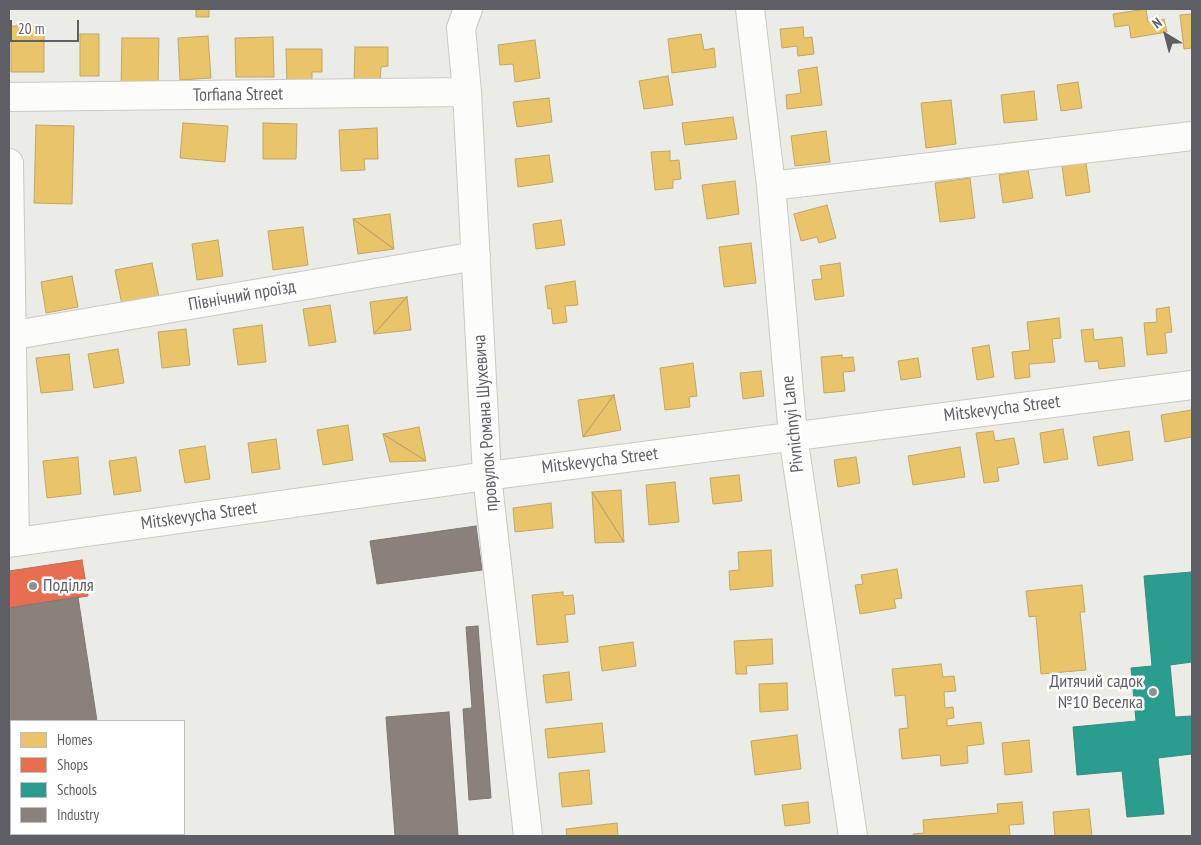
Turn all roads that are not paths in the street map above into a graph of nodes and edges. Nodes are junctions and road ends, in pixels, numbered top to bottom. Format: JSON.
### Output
{"nodes":[{"id":1,"x":468,"y":9,"type":"edge"},
{"id":2,"x":750,"y":9,"type":"edge"},
{"id":3,"x":467,"y":92,"type":"junction"},
{"id":4,"x":9,"y":97,"type":"edge"},
{"id":5,"x":1192,"y":136,"type":"edge"},
{"id":6,"x":9,"y":163,"type":"edge"},
{"id":7,"x":772,"y":186,"type":"junction"},
{"id":8,"x":476,"y":256,"type":"junction"},
{"id":9,"x":10,"y":335,"type":"edge"},
{"id":10,"x":1192,"y":385,"type":"edge"},
{"id":11,"x":793,"y":436,"type":"junction"},
{"id":12,"x":487,"y":476,"type":"junction"},
{"id":13,"x":12,"y":543,"type":"edge"},
{"id":14,"x":528,"y":836,"type":"edge"},
{"id":15,"x":853,"y":836,"type":"edge"}],
"edges":[{"from":1,"to":3,"type":"street","name":"провулок Романа Шухевича"},
{"from":2,"to":7,"type":"street","name":"Pivnichnyi Lane"},
{"from":3,"to":4,"type":"street","name":"Torfiana Street"},
{"from":3,"to":8,"type":"street","name":"провулок Романа Шухевича"},
{"from":5,"to":7,"type":"street"},
{"from":6,"to":9,"type":"street"},
{"from":7,"to":11,"type":"street","name":"Pivnichnyi Lane"},
{"from":8,"to":9,"type":"street","name":"Північний проїзд"},
{"from":8,"to":12,"type":"street","name":"провулок Романа Шухевича"},
{"from":9,"to":13,"type":"street"},
{"from":10,"to":11,"type":"street","name":"Mitskevycha Street"},
{"from":11,"to":12,"type":"street","name":"Mitskevycha Street"},
{"from":11,"to":15,"type":"street","name":"Pivnichnyi Lane"},
{"from":12,"to":13,"type":"street","name":"Mitskevycha Street"},
{"from":12,"to":14,"type":"street","name":"провулок Романа Шухевича"}]}
